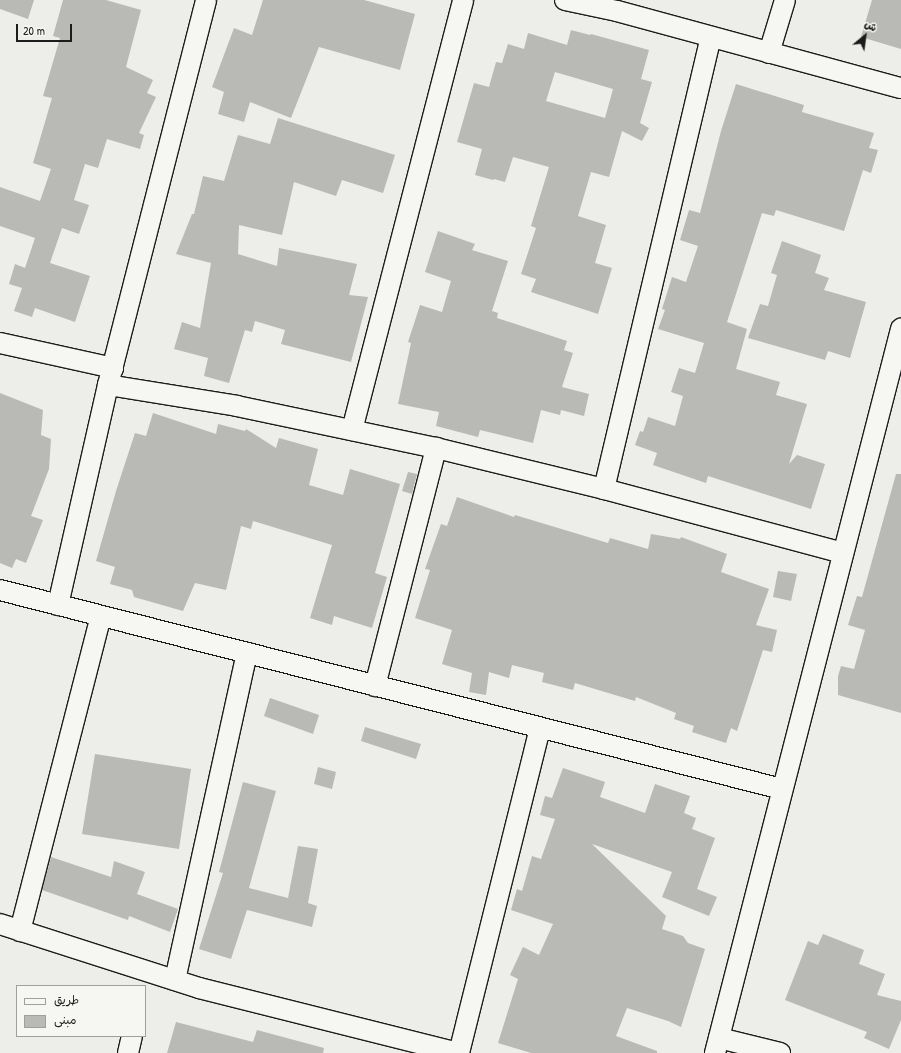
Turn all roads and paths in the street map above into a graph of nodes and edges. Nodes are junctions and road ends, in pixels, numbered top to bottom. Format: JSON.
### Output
{"nodes":[{"id":1,"x":206,"y":0,"type":"edge"},
{"id":2,"x":463,"y":0,"type":"edge"},
{"id":3,"x":565,"y":0,"type":"edge"},
{"id":4,"x":785,"y":0,"type":"edge"},
{"id":5,"x":618,"y":5,"type":"edge"},
{"id":6,"x":711,"y":37,"type":"junction"},
{"id":7,"x":769,"y":53,"type":"junction"},
{"id":8,"x":901,"y":88,"type":"edge"},
{"id":9,"x":901,"y":328,"type":"edge"},
{"id":10,"x":0,"y":343,"type":"edge"},
{"id":11,"x":110,"y":377,"type":"junction"},
{"id":12,"x":352,"y":430,"type":"junction"},
{"id":13,"x":436,"y":448,"type":"junction"},
{"id":14,"x":604,"y":489,"type":"junction"},
{"id":15,"x":842,"y":553,"type":"junction"},
{"id":16,"x":0,"y":590,"type":"edge"},
{"id":17,"x":58,"y":605,"type":"junction"},
{"id":18,"x":101,"y":616,"type":"junction"},
{"id":19,"x":247,"y":653,"type":"junction"},
{"id":20,"x":375,"y":686,"type":"junction"},
{"id":21,"x":540,"y":728,"type":"junction"},
{"id":22,"x":782,"y":789,"type":"junction"},
{"id":23,"x":0,"y":924,"type":"edge"},
{"id":24,"x":20,"y":931,"type":"junction"},
{"id":25,"x":146,"y":979,"type":"edge"},
{"id":26,"x":176,"y":980,"type":"junction"},
{"id":27,"x":132,"y":1037,"type":"edge"},
{"id":28,"x":717,"y":1045,"type":"edge"},
{"id":29,"x":128,"y":1053,"type":"edge"},
{"id":30,"x":458,"y":1053,"type":"edge"},
{"id":31,"x":780,"y":1053,"type":"edge"}],
"edges":[{"from":1,"to":11,"type":"street"},
{"from":2,"to":12,"type":"street"},
{"from":3,"to":5,"type":"street"},
{"from":4,"to":7,"type":"street"},
{"from":5,"to":6,"type":"street"},
{"from":6,"to":7,"type":"street"},
{"from":6,"to":14,"type":"street"},
{"from":7,"to":8,"type":"street"},
{"from":9,"to":15,"type":"street"},
{"from":10,"to":11,"type":"street"},
{"from":11,"to":12,"type":"street"},
{"from":11,"to":17,"type":"street"},
{"from":12,"to":13,"type":"street"},
{"from":13,"to":14,"type":"street"},
{"from":13,"to":20,"type":"street"},
{"from":14,"to":15,"type":"street"},
{"from":15,"to":22,"type":"street"},
{"from":16,"to":17,"type":"street"},
{"from":17,"to":18,"type":"street"},
{"from":18,"to":19,"type":"street"},
{"from":18,"to":24,"type":"street"},
{"from":19,"to":20,"type":"street"},
{"from":19,"to":26,"type":"street"},
{"from":20,"to":21,"type":"street"},
{"from":21,"to":22,"type":"street"},
{"from":21,"to":30,"type":"street"},
{"from":22,"to":28,"type":"street"},
{"from":23,"to":24,"type":"street"},
{"from":24,"to":25,"type":"street"},
{"from":25,"to":26,"type":"street"},
{"from":26,"to":30,"type":"street"},
{"from":27,"to":29,"type":"street"},
{"from":28,"to":31,"type":"street"}]}
